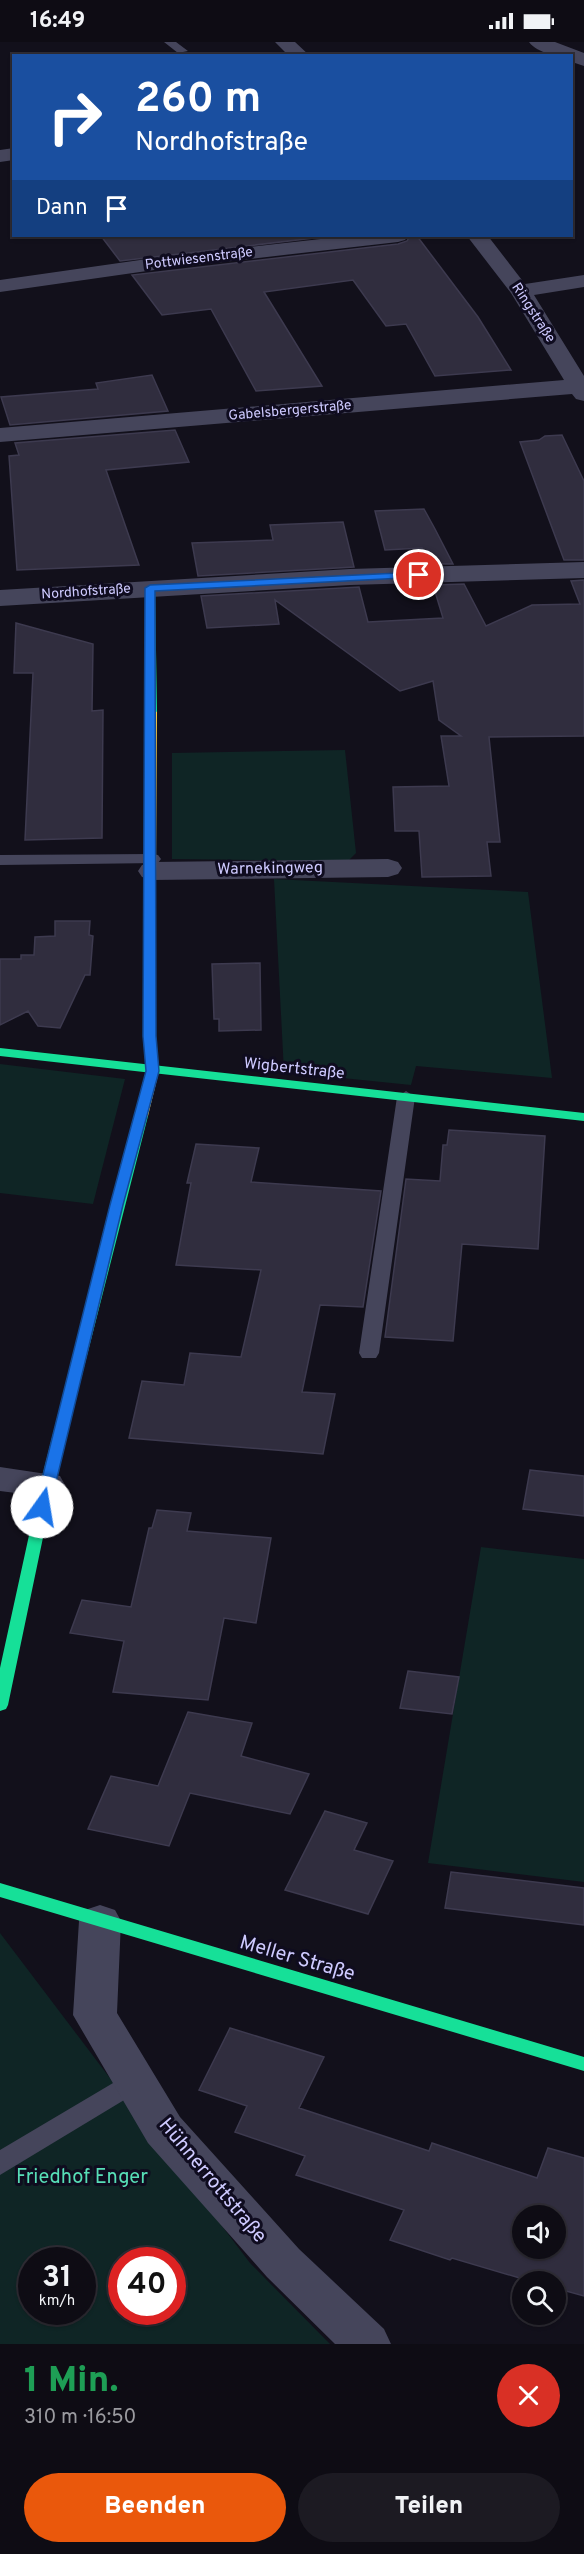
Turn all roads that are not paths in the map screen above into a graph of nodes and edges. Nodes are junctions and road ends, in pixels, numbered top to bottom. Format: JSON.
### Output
{"nodes":[{"id":1,"x":169,"y":42,"type":"edge"},
{"id":2,"x":284,"y":42,"type":"edge"},
{"id":3,"x":538,"y":42,"type":"edge"},
{"id":4,"x":182,"y":51,"type":"dead end"},
{"id":5,"x":299,"y":54,"type":"edge"},
{"id":6,"x":569,"y":54,"type":"edge"},
{"id":7,"x":389,"y":237,"type":"edge"},
{"id":8,"x":478,"y":237,"type":"edge"},
{"id":9,"x":584,"y":281,"type":"edge"},
{"id":10,"x":0,"y":286,"type":"edge"},
{"id":11,"x":520,"y":291,"type":"junction"},
{"id":12,"x":582,"y":390,"type":"edge"},
{"id":13,"x":0,"y":435,"type":"edge"},
{"id":14,"x":584,"y":570,"type":"edge"},
{"id":15,"x":532,"y":573,"type":"junction"},
{"id":16,"x":584,"y":587,"type":"edge"},
{"id":17,"x":150,"y":588,"type":"junction"},
{"id":18,"x":0,"y":598,"type":"edge"},
{"id":19,"x":0,"y":860,"type":"edge"},
{"id":20,"x":152,"y":865,"type":"junction"},
{"id":21,"x":388,"y":868,"type":"dead end"},
{"id":22,"x":0,"y":1052,"type":"edge"},
{"id":23,"x":153,"y":1071,"type":"junction"},
{"id":24,"x":406,"y":1097,"type":"junction"},
{"id":25,"x":584,"y":1117,"type":"edge"},
{"id":26,"x":369,"y":1353,"type":"dead end"},
{"id":27,"x":0,"y":1479,"type":"edge"},
{"id":28,"x":47,"y":1485,"type":"junction"},
{"id":29,"x":0,"y":1705,"type":"edge"},
{"id":30,"x":0,"y":1890,"type":"edge"},
{"id":31,"x":100,"y":1921,"type":"junction"},
{"id":32,"x":584,"y":2064,"type":"edge"},
{"id":33,"x":135,"y":2081,"type":"junction"},
{"id":34,"x":0,"y":2164,"type":"edge"},
{"id":35,"x":367,"y":2344,"type":"edge"}],
"edges":[{"from":1,"to":4,"type":"lane"},
{"from":2,"to":5,"type":"street"},
{"from":3,"to":6,"type":"street"},
{"from":7,"to":10,"type":"street","name":"Pottwiesenstraße"},
{"from":8,"to":11,"type":"street","name":"Ringstraße"},
{"from":9,"to":11,"type":"street"},
{"from":11,"to":12,"type":"street","name":"Ringstraße"},
{"from":12,"to":13,"type":"street","name":"Gabelsbergerstraße"},
{"from":14,"to":15,"type":"street","name":"Nordhofstraße"},
{"from":15,"to":16,"type":"street","name":"Nordhofstraße"},
{"from":15,"to":17,"type":"street","name":"Nordhofstraße"},
{"from":17,"to":18,"type":"street","name":"Nordhofstraße"},
{"from":17,"to":20,"type":"street"},
{"from":19,"to":20,"type":"lane"},
{"from":20,"to":21,"type":"street","name":"Warnekingweg"},
{"from":20,"to":23,"type":"street"},
{"from":22,"to":23,"type":"street","name":"Wigbertstraße"},
{"from":23,"to":24,"type":"street","name":"Wigbertstraße"},
{"from":23,"to":28,"type":"street"},
{"from":24,"to":25,"type":"street","name":"Wigbertstraße"},
{"from":24,"to":26,"type":"lane"},
{"from":27,"to":28,"type":"street"},
{"from":28,"to":29,"type":"street"},
{"from":30,"to":31,"type":"street","name":"Meller Straße"},
{"from":31,"to":32,"type":"street","name":"Meller Straße"},
{"from":31,"to":33,"type":"street","name":"Hühnerrottstraße"},
{"from":33,"to":34,"type":"lane"},
{"from":33,"to":35,"type":"street","name":"Hühnerrottstraße"}]}
